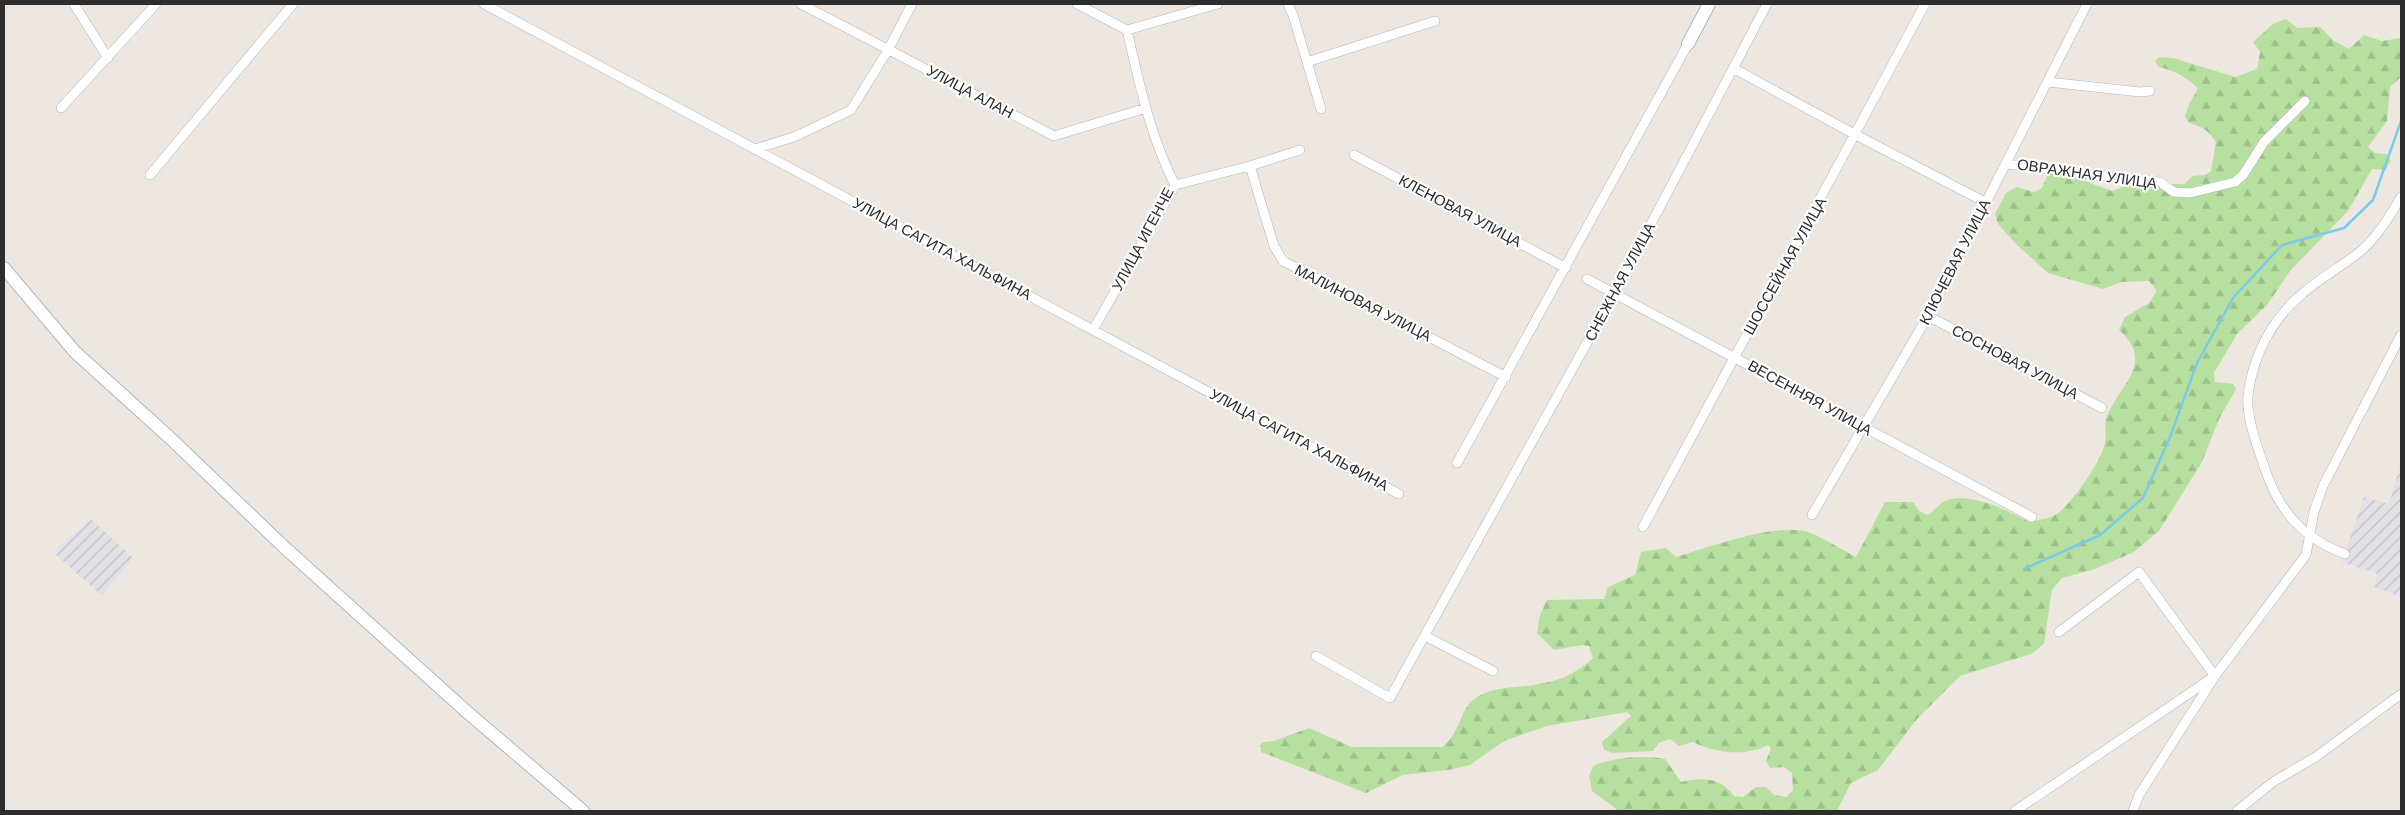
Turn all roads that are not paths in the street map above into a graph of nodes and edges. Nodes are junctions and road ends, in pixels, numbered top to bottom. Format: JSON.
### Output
{"nodes":[{"id":1,"x":74,"y":4,"type":"edge"},
{"id":2,"x":156,"y":4,"type":"edge"},
{"id":3,"x":293,"y":4,"type":"edge"},
{"id":4,"x":484,"y":4,"type":"edge"},
{"id":5,"x":801,"y":4,"type":"edge"},
{"id":6,"x":912,"y":4,"type":"edge"},
{"id":7,"x":1076,"y":4,"type":"edge"},
{"id":8,"x":1218,"y":4,"type":"edge"},
{"id":9,"x":1288,"y":4,"type":"edge"},
{"id":10,"x":1709,"y":4,"type":"edge"},
{"id":11,"x":1767,"y":4,"type":"edge"},
{"id":12,"x":1926,"y":4,"type":"edge"},
{"id":13,"x":2088,"y":4,"type":"edge"},
{"id":14,"x":1204,"y":5,"type":"edge"},
{"id":15,"x":1435,"y":22,"type":"dead end"},
{"id":16,"x":1127,"y":30,"type":"junction"},
{"id":17,"x":1688,"y":44,"type":"joint"},
{"id":18,"x":888,"y":50,"type":"junction"},
{"id":19,"x":108,"y":58,"type":"junction"},
{"id":20,"x":1307,"y":62,"type":"junction"},
{"id":21,"x":1733,"y":68,"type":"junction"},
{"id":22,"x":2048,"y":82,"type":"junction"},
{"id":23,"x":2150,"y":91,"type":"dead end"},
{"id":24,"x":2305,"y":100,"type":"dead end"},
{"id":25,"x":61,"y":108,"type":"dead end"},
{"id":26,"x":1146,"y":108,"type":"junction"},
{"id":27,"x":1321,"y":109,"type":"dead end"},
{"id":28,"x":1856,"y":135,"type":"junction"},
{"id":29,"x":755,"y":149,"type":"junction"},
{"id":30,"x":1300,"y":150,"type":"dead end"},
{"id":31,"x":1354,"y":155,"type":"dead end"},
{"id":32,"x":2007,"y":164,"type":"junction"},
{"id":33,"x":1250,"y":166,"type":"junction"},
{"id":34,"x":150,"y":176,"type":"dead end"},
{"id":35,"x":1175,"y":185,"type":"junction"},
{"id":36,"x":2401,"y":197,"type":"edge"},
{"id":37,"x":1985,"y":202,"type":"junction"},
{"id":38,"x":4,"y":268,"type":"edge"},
{"id":39,"x":1566,"y":268,"type":"junction"},
{"id":40,"x":1587,"y":279,"type":"dead end"},
{"id":41,"x":1614,"y":294,"type":"junction"},
{"id":42,"x":1928,"y":316,"type":"junction"},
{"id":43,"x":1093,"y":330,"type":"junction"},
{"id":44,"x":2401,"y":335,"type":"edge"},
{"id":45,"x":1736,"y":357,"type":"junction"},
{"id":46,"x":1506,"y":377,"type":"junction"},
{"id":47,"x":2102,"y":408,"type":"dead end"},
{"id":48,"x":1864,"y":428,"type":"junction"},
{"id":49,"x":1457,"y":464,"type":"dead end"},
{"id":50,"x":1399,"y":494,"type":"dead end"},
{"id":51,"x":1812,"y":514,"type":"dead end"},
{"id":52,"x":2032,"y":516,"type":"dead end"},
{"id":53,"x":1643,"y":527,"type":"dead end"},
{"id":54,"x":2310,"y":537,"type":"junction"},
{"id":55,"x":2345,"y":554,"type":"dead end"},
{"id":56,"x":2059,"y":632,"type":"dead end"},
{"id":57,"x":1424,"y":636,"type":"junction"},
{"id":58,"x":1316,"y":656,"type":"dead end"},
{"id":59,"x":1493,"y":671,"type":"dead end"},
{"id":60,"x":2215,"y":676,"type":"junction"},
{"id":61,"x":2401,"y":694,"type":"edge"},
{"id":62,"x":584,"y":811,"type":"edge"},
{"id":63,"x":2015,"y":811,"type":"edge"},
{"id":64,"x":2134,"y":811,"type":"edge"},
{"id":65,"x":2237,"y":811,"type":"edge"}],
"edges":[{"from":1,"to":19,"type":"street"},
{"from":2,"to":19,"type":"street"},
{"from":3,"to":34,"type":"street"},
{"from":4,"to":29,"type":"street","name":"УЛИЦА САГИТА ХАЛЬФИНА"},
{"from":5,"to":18,"type":"street","name":"УЛИЦА АЛАН"},
{"from":6,"to":18,"type":"street"},
{"from":7,"to":16,"type":"street"},
{"from":8,"to":14,"type":"street"},
{"from":9,"to":20,"type":"street"},
{"from":10,"to":17,"type":"street"},
{"from":11,"to":21,"type":"street","name":"СНЕЖНАЯ УЛИЦА"},
{"from":12,"to":28,"type":"street","name":"ШОССЕЙНАЯ УЛИЦА"},
{"from":13,"to":22,"type":"street","name":"КЛЮЧЕВАЯ УЛИЦА"},
{"from":14,"to":16,"type":"street"},
{"from":15,"to":20,"type":"street"},
{"from":16,"to":26,"type":"street","name":"УЛИЦА ИГЕНЧЕ"},
{"from":17,"to":39,"type":"street"},
{"from":18,"to":26,"type":"street","name":"УЛИЦА АЛАН"},
{"from":18,"to":29,"type":"street"},
{"from":19,"to":25,"type":"street"},
{"from":20,"to":27,"type":"street"},
{"from":21,"to":28,"type":"street"},
{"from":21,"to":41,"type":"street","name":"СНЕЖНАЯ УЛИЦА"},
{"from":22,"to":23,"type":"street"},
{"from":22,"to":32,"type":"street","name":"КЛЮЧЕВАЯ УЛИЦА"},
{"from":24,"to":32,"type":"street","name":"ОВРАЖНАЯ УЛИЦА"},
{"from":26,"to":35,"type":"street","name":"УЛИЦА ИГЕНЧЕ"},
{"from":28,"to":37,"type":"street"},
{"from":28,"to":45,"type":"street","name":"ШОССЕЙНАЯ УЛИЦА"},
{"from":29,"to":43,"type":"street","name":"УЛИЦА САГИТА ХАЛЬФИНА"},
{"from":30,"to":33,"type":"street"},
{"from":31,"to":39,"type":"street","name":"КЛЕНОВАЯ УЛИЦА"},
{"from":32,"to":37,"type":"street","name":"КЛЮЧЕВАЯ УЛИЦА"},
{"from":33,"to":35,"type":"street"},
{"from":33,"to":46,"type":"street","name":"МАЛИНОВАЯ УЛИЦА"},
{"from":35,"to":43,"type":"street","name":"УЛИЦА ИГЕНЧЕ"},
{"from":36,"to":54,"type":"street"},
{"from":37,"to":42,"type":"street","name":"КЛЮЧЕВАЯ УЛИЦА"},
{"from":38,"to":62,"type":"street"},
{"from":39,"to":46,"type":"street"},
{"from":40,"to":41,"type":"street","name":"ВЕСЕННЯЯ УЛИЦА"},
{"from":41,"to":45,"type":"street","name":"ВЕСЕННЯЯ УЛИЦА"},
{"from":41,"to":57,"type":"street","name":"СНЕЖНАЯ УЛИЦА"},
{"from":42,"to":47,"type":"street","name":"СОСНОВАЯ УЛИЦА"},
{"from":42,"to":48,"type":"street","name":"КЛЮЧЕВАЯ УЛИЦА"},
{"from":43,"to":50,"type":"street","name":"УЛИЦА САГИТА ХАЛЬФИНА"},
{"from":44,"to":54,"type":"street"},
{"from":45,"to":48,"type":"street","name":"ВЕСЕННЯЯ УЛИЦА"},
{"from":45,"to":53,"type":"street","name":"ШОССЕЙНАЯ УЛИЦА"},
{"from":46,"to":49,"type":"street"},
{"from":48,"to":51,"type":"street","name":"КЛЮЧЕВАЯ УЛИЦА"},
{"from":48,"to":52,"type":"street","name":"ВЕСЕННЯЯ УЛИЦА"},
{"from":54,"to":55,"type":"street"},
{"from":54,"to":60,"type":"street"},
{"from":56,"to":60,"type":"street"},
{"from":57,"to":58,"type":"street","name":"СНЕЖНАЯ УЛИЦА"},
{"from":57,"to":59,"type":"street"},
{"from":60,"to":63,"type":"street"},
{"from":60,"to":64,"type":"street"},
{"from":61,"to":65,"type":"street"}]}
